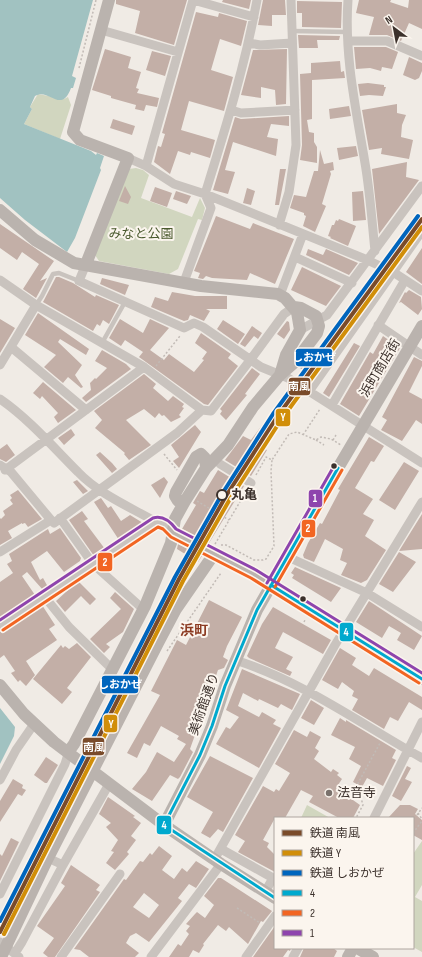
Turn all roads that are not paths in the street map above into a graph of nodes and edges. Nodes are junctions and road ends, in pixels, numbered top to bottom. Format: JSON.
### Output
{"nodes":[{"id":1,"x":109,"y":0,"type":"edge"},
{"id":2,"x":193,"y":0,"type":"edge"},
{"id":3,"x":257,"y":0,"type":"edge"},
{"id":4,"x":291,"y":0,"type":"edge"},
{"id":5,"x":348,"y":0,"type":"edge"},
{"id":6,"x":254,"y":17,"type":"junction"},
{"id":7,"x":101,"y":30,"type":"junction"},
{"id":8,"x":292,"y":31,"type":"junction"},
{"id":9,"x":348,"y":37,"type":"junction"},
{"id":10,"x":249,"y":42,"type":"junction"},
{"id":11,"x":292,"y":43,"type":"junction"},
{"id":12,"x":178,"y":52,"type":"junction"},
{"id":13,"x":422,"y":56,"type":"edge"},
{"id":14,"x":231,"y":110,"type":"junction"},
{"id":15,"x":295,"y":110,"type":"junction"},
{"id":16,"x":128,"y":158,"type":"junction"},
{"id":17,"x":146,"y":166,"type":"junction"},
{"id":18,"x":422,"y":186,"type":"edge"},
{"id":19,"x":205,"y":194,"type":"junction"},
{"id":20,"x":1,"y":214,"type":"edge"},
{"id":21,"x":279,"y":224,"type":"junction"},
{"id":22,"x":422,"y":232,"type":"edge"},
{"id":23,"x":303,"y":234,"type":"junction"},
{"id":24,"x":375,"y":251,"type":"junction"},
{"id":25,"x":294,"y":257,"type":"junction"},
{"id":26,"x":368,"y":261,"type":"junction"},
{"id":27,"x":86,"y":264,"type":"junction"},
{"id":28,"x":393,"y":272,"type":"junction"},
{"id":29,"x":0,"y":280,"type":"edge"},
{"id":30,"x":405,"y":280,"type":"junction"},
{"id":31,"x":78,"y":281,"type":"junction"},
{"id":32,"x":184,"y":282,"type":"junction"},
{"id":33,"x":352,"y":283,"type":"junction"},
{"id":34,"x":422,"y":291,"type":"edge"},
{"id":35,"x":280,"y":295,"type":"junction"},
{"id":36,"x":125,"y":302,"type":"junction"},
{"id":37,"x":36,"y":304,"type":"junction"},
{"id":38,"x":294,"y":307,"type":"junction"},
{"id":39,"x":318,"y":320,"type":"junction"},
{"id":40,"x":378,"y":326,"type":"junction"},
{"id":41,"x":422,"y":326,"type":"edge"},
{"id":42,"x":300,"y":330,"type":"junction"},
{"id":43,"x":102,"y":343,"type":"junction"},
{"id":44,"x":410,"y":346,"type":"junction"},
{"id":45,"x":11,"y":347,"type":"junction"},
{"id":46,"x":422,"y":355,"type":"edge"},
{"id":47,"x":252,"y":360,"type":"junction"},
{"id":48,"x":0,"y":365,"type":"edge"},
{"id":49,"x":148,"y":369,"type":"junction"},
{"id":50,"x":280,"y":374,"type":"junction"},
{"id":51,"x":310,"y":390,"type":"junction"},
{"id":52,"x":0,"y":398,"type":"edge"},
{"id":53,"x":329,"y":403,"type":"junction"},
{"id":54,"x":86,"y":410,"type":"junction"},
{"id":55,"x":202,"y":410,"type":"junction"},
{"id":56,"x":367,"y":427,"type":"junction"},
{"id":57,"x":232,"y":437,"type":"junction"},
{"id":58,"x":45,"y":440,"type":"junction"},
{"id":59,"x":198,"y":455,"type":"junction"},
{"id":60,"x":422,"y":463,"type":"edge"},
{"id":61,"x":220,"y":464,"type":"dead end"},
{"id":62,"x":2,"y":467,"type":"edge"},
{"id":63,"x":206,"y":468,"type":"junction"},
{"id":64,"x":251,"y":483,"type":"road end"},
{"id":65,"x":100,"y":489,"type":"junction"},
{"id":66,"x":175,"y":494,"type":"junction"},
{"id":67,"x":191,"y":501,"type":"junction"},
{"id":68,"x":422,"y":502,"type":"edge"},
{"id":69,"x":55,"y":519,"type":"junction"},
{"id":70,"x":156,"y":522,"type":"junction"},
{"id":71,"x":173,"y":533,"type":"junction"},
{"id":72,"x":0,"y":552,"type":"edge"},
{"id":73,"x":214,"y":554,"type":"junction"},
{"id":74,"x":288,"y":557,"type":"junction"},
{"id":75,"x":93,"y":564,"type":"junction"},
{"id":76,"x":269,"y":588,"type":"junction"},
{"id":77,"x":367,"y":593,"type":"junction"},
{"id":78,"x":44,"y":596,"type":"junction"},
{"id":79,"x":143,"y":609,"type":"junction"},
{"id":80,"x":0,"y":626,"type":"edge"},
{"id":81,"x":422,"y":627,"type":"edge"},
{"id":82,"x":344,"y":631,"type":"junction"},
{"id":83,"x":236,"y":660,"type":"junction"},
{"id":84,"x":112,"y":669,"type":"junction"},
{"id":85,"x":422,"y":680,"type":"edge"},
{"id":86,"x":0,"y":685,"type":"edge"},
{"id":87,"x":308,"y":692,"type":"junction"},
{"id":88,"x":422,"y":722,"type":"edge"},
{"id":89,"x":34,"y":724,"type":"junction"},
{"id":90,"x":407,"y":750,"type":"junction"},
{"id":91,"x":69,"y":751,"type":"junction"},
{"id":92,"x":422,"y":758,"type":"edge"},
{"id":93,"x":93,"y":772,"type":"junction"},
{"id":94,"x":0,"y":780,"type":"edge"},
{"id":95,"x":109,"y":784,"type":"junction"},
{"id":96,"x":374,"y":817,"type":"edge"},
{"id":97,"x":164,"y":825,"type":"junction"},
{"id":98,"x":221,"y":849,"type":"junction"},
{"id":99,"x":48,"y":858,"type":"junction"},
{"id":100,"x":218,"y":862,"type":"junction"},
{"id":101,"x":64,"y":865,"type":"junction"},
{"id":102,"x":120,"y":874,"type":"dead end"},
{"id":103,"x":274,"y":878,"type":"edge"},
{"id":104,"x":0,"y":894,"type":"edge"},
{"id":105,"x":270,"y":895,"type":"edge"},
{"id":106,"x":274,"y":917,"type":"edge"},
{"id":107,"x":10,"y":949,"type":"edge"},
{"id":108,"x":359,"y":949,"type":"edge"},
{"id":109,"x":1,"y":957,"type":"edge"},
{"id":110,"x":62,"y":957,"type":"edge"},
{"id":111,"x":151,"y":957,"type":"edge"},
{"id":112,"x":246,"y":957,"type":"edge"},
{"id":113,"x":373,"y":957,"type":"edge"}],
"edges":[{"from":1,"to":7,"type":"street"},
{"from":2,"to":6,"type":"street"},
{"from":2,"to":12,"type":"street"},
{"from":3,"to":6,"type":"street"},
{"from":4,"to":8,"type":"street"},
{"from":5,"to":9,"type":"street"},
{"from":6,"to":10,"type":"street"},
{"from":7,"to":12,"type":"street"},
{"from":7,"to":16,"type":"street"},
{"from":8,"to":9,"type":"lane"},
{"from":8,"to":11,"type":"street"},
{"from":9,"to":13,"type":"street"},
{"from":9,"to":24,"type":"street"},
{"from":10,"to":11,"type":"street"},
{"from":10,"to":14,"type":"street"},
{"from":11,"to":15,"type":"street"},
{"from":12,"to":17,"type":"street"},
{"from":14,"to":15,"type":"street"},
{"from":14,"to":19,"type":"street"},
{"from":15,"to":21,"type":"street"},
{"from":16,"to":17,"type":"street"},
{"from":16,"to":27,"type":"street"},
{"from":17,"to":19,"type":"street"},
{"from":18,"to":24,"type":"street"},
{"from":19,"to":21,"type":"street"},
{"from":19,"to":32,"type":"street"},
{"from":20,"to":27,"type":"street"},
{"from":21,"to":23,"type":"street"},
{"from":22,"to":28,"type":"street"},
{"from":23,"to":25,"type":"street"},
{"from":23,"to":26,"type":"street"},
{"from":24,"to":26,"type":"street"},
{"from":25,"to":33,"type":"street"},
{"from":25,"to":35,"type":"street"},
{"from":26,"to":28,"type":"street"},
{"from":26,"to":33,"type":"street"},
{"from":27,"to":31,"type":"street"},
{"from":27,"to":32,"type":"street"},
{"from":28,"to":30,"type":"street"},
{"from":28,"to":51,"type":"street"},
{"from":29,"to":37,"type":"street"},
{"from":30,"to":34,"type":"street"},
{"from":30,"to":40,"type":"street"},
{"from":31,"to":36,"type":"street"},
{"from":31,"to":37,"type":"lane"},
{"from":32,"to":35,"type":"street"},
{"from":33,"to":39,"type":"street"},
{"from":35,"to":38,"type":"street"},
{"from":36,"to":43,"type":"lane"},
{"from":36,"to":47,"type":"street"},
{"from":37,"to":43,"type":"street"},
{"from":37,"to":45,"type":"street"},
{"from":38,"to":39,"type":"street"},
{"from":38,"to":42,"type":"street"},
{"from":38,"to":47,"type":"street"},
{"from":39,"to":42,"type":"street"},
{"from":39,"to":50,"type":"street"},
{"from":40,"to":44,"type":"street"},
{"from":40,"to":53,"type":"street"},
{"from":41,"to":44,"type":"street","name":"浜町商店街"},
{"from":42,"to":50,"type":"street"},
{"from":43,"to":49,"type":"street"},
{"from":44,"to":46,"type":"street"},
{"from":44,"to":56,"type":"street","name":"浜町商店街"},
{"from":45,"to":48,"type":"street"},
{"from":45,"to":54,"type":"street"},
{"from":47,"to":50,"type":"street"},
{"from":47,"to":55,"type":"street"},
{"from":49,"to":54,"type":"street"},
{"from":49,"to":55,"type":"street"},
{"from":50,"to":51,"type":"street"},
{"from":50,"to":57,"type":"street"},
{"from":51,"to":53,"type":"street"},
{"from":52,"to":58,"type":"street"},
{"from":53,"to":56,"type":"street"},
{"from":54,"to":58,"type":"street"},
{"from":55,"to":65,"type":"street"},
{"from":56,"to":60,"type":"street"},
{"from":56,"to":74,"type":"street","name":"浜町商店街"},
{"from":57,"to":59,"type":"street"},
{"from":57,"to":63,"type":"street"},
{"from":58,"to":62,"type":"street"},
{"from":58,"to":65,"type":"street"},
{"from":59,"to":63,"type":"street"},
{"from":59,"to":66,"type":"street"},
{"from":61,"to":64,"type":"street"},
{"from":62,"to":69,"type":"street"},
{"from":63,"to":67,"type":"street"},
{"from":65,"to":69,"type":"street"},
{"from":65,"to":70,"type":"street"},
{"from":66,"to":67,"type":"street"},
{"from":66,"to":71,"type":"street"},
{"from":67,"to":71,"type":"street"},
{"from":68,"to":77,"type":"street"},
{"from":69,"to":72,"type":"street"},
{"from":69,"to":75,"type":"street"},
{"from":70,"to":71,"type":"street"},
{"from":70,"to":75,"type":"street"},
{"from":71,"to":73,"type":"street"},
{"from":71,"to":79,"type":"street"},
{"from":73,"to":76,"type":"street"},
{"from":73,"to":93,"type":"street"},
{"from":74,"to":76,"type":"street","name":"美術館通り"},
{"from":74,"to":77,"type":"street"},
{"from":75,"to":78,"type":"street"},
{"from":75,"to":79,"type":"street"},
{"from":76,"to":82,"type":"street"},
{"from":76,"to":83,"type":"street","name":"美術館通り"},
{"from":77,"to":81,"type":"street"},
{"from":77,"to":82,"type":"street"},
{"from":78,"to":80,"type":"street"},
{"from":78,"to":84,"type":"street"},
{"from":79,"to":84,"type":"street"},
{"from":82,"to":85,"type":"street"},
{"from":82,"to":87,"type":"street"},
{"from":83,"to":87,"type":"street"},
{"from":83,"to":97,"type":"street","name":"美術館通り"},
{"from":84,"to":91,"type":"street"},
{"from":86,"to":89,"type":"street"},
{"from":87,"to":90,"type":"street"},
{"from":87,"to":98,"type":"street"},
{"from":88,"to":90,"type":"street"},
{"from":89,"to":91,"type":"street"},
{"from":89,"to":94,"type":"street"},
{"from":90,"to":92,"type":"street"},
{"from":90,"to":96,"type":"street"},
{"from":91,"to":93,"type":"street"},
{"from":91,"to":104,"type":"street"},
{"from":93,"to":95,"type":"street"},
{"from":93,"to":99,"type":"street"},
{"from":95,"to":97,"type":"street"},
{"from":95,"to":101,"type":"street"},
{"from":97,"to":100,"type":"street"},
{"from":98,"to":100,"type":"street"},
{"from":98,"to":103,"type":"street"},
{"from":99,"to":101,"type":"street"},
{"from":99,"to":107,"type":"street"},
{"from":100,"to":105,"type":"street"},
{"from":100,"to":111,"type":"street"},
{"from":101,"to":107,"type":"street"},
{"from":102,"to":110,"type":"street"},
{"from":103,"to":105,"type":"street"},
{"from":106,"to":112,"type":"street"},
{"from":107,"to":109,"type":"street"},
{"from":108,"to":113,"type":"street"}]}
